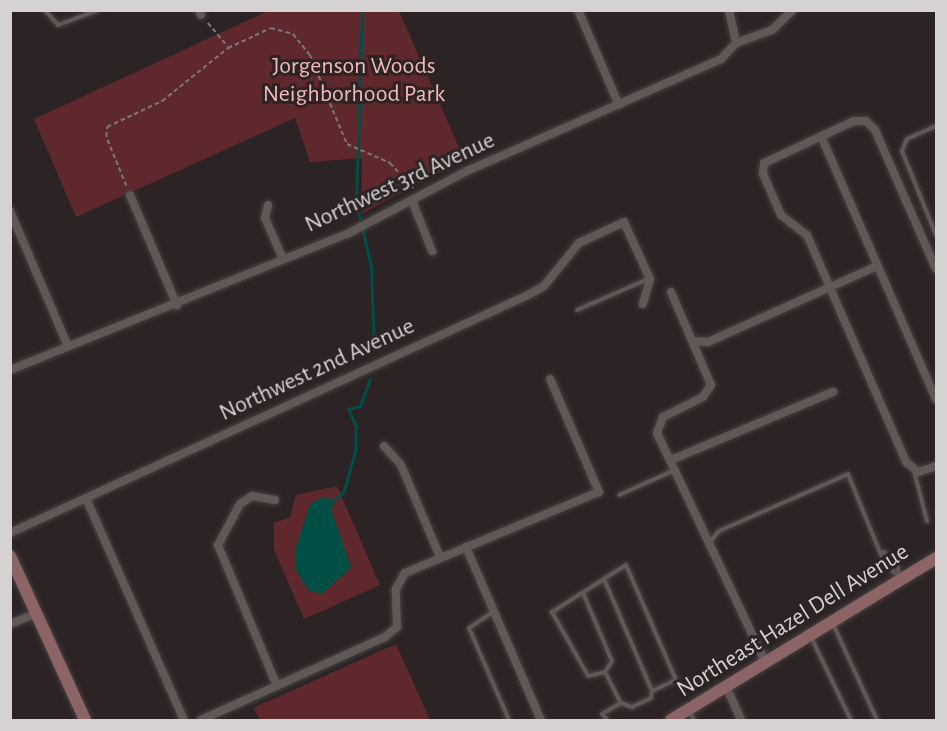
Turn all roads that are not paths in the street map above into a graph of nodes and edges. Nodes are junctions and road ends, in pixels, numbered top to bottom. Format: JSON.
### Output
{"nodes":[{"id":1,"x":45,"y":10,"type":"edge"},
{"id":2,"x":98,"y":10,"type":"edge"},
{"id":3,"x":578,"y":10,"type":"edge"},
{"id":4,"x":729,"y":10,"type":"edge"},
{"id":5,"x":793,"y":10,"type":"edge"},
{"id":6,"x":736,"y":43,"type":"junction"},
{"id":7,"x":619,"y":105,"type":"junction"},
{"id":8,"x":936,"y":126,"type":"edge"},
{"id":9,"x":821,"y":136,"type":"junction"},
{"id":10,"x":130,"y":195,"type":"road end"},
{"id":11,"x":417,"y":201,"type":"junction"},
{"id":12,"x":268,"y":205,"type":"dead end"},
{"id":13,"x":10,"y":211,"type":"edge"},
{"id":14,"x":936,"y":235,"type":"edge"},
{"id":15,"x":432,"y":251,"type":"dead end"},
{"id":16,"x":283,"y":260,"type":"junction"},
{"id":17,"x":877,"y":266,"type":"junction"},
{"id":18,"x":936,"y":269,"type":"edge"},
{"id":19,"x":650,"y":279,"type":"junction"},
{"id":20,"x":830,"y":286,"type":"junction"},
{"id":21,"x":671,"y":292,"type":"dead end"},
{"id":22,"x":644,"y":304,"type":"dead end"},
{"id":23,"x":177,"y":305,"type":"junction"},
{"id":24,"x":577,"y":310,"type":"dead end"},
{"id":25,"x":694,"y":341,"type":"junction"},
{"id":26,"x":67,"y":344,"type":"junction"},
{"id":27,"x":10,"y":370,"type":"edge"},
{"id":28,"x":550,"y":379,"type":"dead end"},
{"id":29,"x":833,"y":392,"type":"dead end"},
{"id":30,"x":936,"y":399,"type":"edge"},
{"id":31,"x":384,"y":446,"type":"dead end"},
{"id":32,"x":671,"y":460,"type":"junction"},
{"id":33,"x":936,"y":466,"type":"edge"},
{"id":34,"x":675,"y":470,"type":"junction"},
{"id":35,"x":914,"y":470,"type":"junction"},
{"id":36,"x":619,"y":495,"type":"dead end"},
{"id":37,"x":86,"y":498,"type":"junction"},
{"id":38,"x":275,"y":500,"type":"dead end"},
{"id":39,"x":927,"y":521,"type":"dead end"},
{"id":40,"x":10,"y":533,"type":"edge"},
{"id":41,"x":710,"y":542,"type":"junction"},
{"id":42,"x":466,"y":547,"type":"junction"},
{"id":43,"x":883,"y":552,"type":"junction"},
{"id":44,"x":10,"y":556,"type":"edge"},
{"id":45,"x":440,"y":556,"type":"junction"},
{"id":46,"x":936,"y":558,"type":"edge"},
{"id":47,"x":900,"y":578,"type":"junction"},
{"id":48,"x":604,"y":579,"type":"junction"},
{"id":49,"x":583,"y":593,"type":"junction"},
{"id":50,"x":494,"y":611,"type":"junction"},
{"id":51,"x":37,"y":613,"type":"junction"},
{"id":52,"x":831,"y":621,"type":"junction"},
{"id":53,"x":10,"y":624,"type":"edge"},
{"id":54,"x":810,"y":634,"type":"junction"},
{"id":55,"x":765,"y":662,"type":"junction"},
{"id":56,"x":605,"y":672,"type":"junction"},
{"id":57,"x":277,"y":686,"type":"junction"},
{"id":58,"x":726,"y":686,"type":"junction"},
{"id":59,"x":652,"y":691,"type":"junction"},
{"id":60,"x":621,"y":703,"type":"junction"},
{"id":61,"x":691,"y":715,"type":"edge"},
{"id":62,"x":85,"y":720,"type":"edge"},
{"id":63,"x":184,"y":720,"type":"edge"},
{"id":64,"x":201,"y":720,"type":"edge"},
{"id":65,"x":509,"y":720,"type":"edge"},
{"id":66,"x":541,"y":720,"type":"edge"},
{"id":67,"x":607,"y":720,"type":"edge"},
{"id":68,"x":671,"y":720,"type":"edge"},
{"id":69,"x":741,"y":720,"type":"edge"},
{"id":70,"x":851,"y":720,"type":"edge"},
{"id":71,"x":877,"y":720,"type":"edge"}],
"edges":[{"from":1,"to":2,"type":"lane"},
{"from":3,"to":7,"type":"street"},
{"from":4,"to":6,"type":"street"},
{"from":5,"to":6,"type":"street","name":"Northwest 3rd Avenue"},
{"from":6,"to":7,"type":"street","name":"Northwest 3rd Avenue"},
{"from":7,"to":11,"type":"street","name":"Northwest 3rd Avenue"},
{"from":8,"to":14,"type":"lane"},
{"from":9,"to":17,"type":"street"},
{"from":9,"to":18,"type":"street"},
{"from":9,"to":20,"type":"street"},
{"from":10,"to":23,"type":"street"},
{"from":11,"to":15,"type":"street"},
{"from":11,"to":16,"type":"street","name":"Northwest 3rd Avenue"},
{"from":12,"to":16,"type":"street"},
{"from":13,"to":26,"type":"street"},
{"from":16,"to":23,"type":"street","name":"Northwest 3rd Avenue"},
{"from":17,"to":20,"type":"street"},
{"from":17,"to":30,"type":"street"},
{"from":19,"to":22,"type":"street"},
{"from":19,"to":24,"type":"lane"},
{"from":19,"to":37,"type":"street","name":"Northwest 2nd Avenue"},
{"from":20,"to":25,"type":"street"},
{"from":20,"to":35,"type":"street"},
{"from":21,"to":25,"type":"street"},
{"from":23,"to":26,"type":"street","name":"Northwest 3rd Avenue"},
{"from":25,"to":32,"type":"street"},
{"from":26,"to":27,"type":"street","name":"Northwest 3rd Avenue"},
{"from":28,"to":42,"type":"street"},
{"from":29,"to":32,"type":"street"},
{"from":31,"to":45,"type":"street"},
{"from":32,"to":34,"type":"street"},
{"from":33,"to":35,"type":"street"},
{"from":34,"to":36,"type":"lane"},
{"from":34,"to":41,"type":"street"},
{"from":35,"to":39,"type":"lane"},
{"from":37,"to":40,"type":"street","name":"Northwest 2nd Avenue"},
{"from":37,"to":63,"type":"street"},
{"from":38,"to":57,"type":"street"},
{"from":41,"to":43,"type":"lane"},
{"from":41,"to":55,"type":"street"},
{"from":42,"to":45,"type":"street"},
{"from":42,"to":50,"type":"street"},
{"from":43,"to":47,"type":"lane"},
{"from":43,"to":47,"type":"lane"},
{"from":44,"to":51,"type":"main road"},
{"from":45,"to":57,"type":"street"},
{"from":46,"to":47,"type":"main road","name":"Northeast Hazel Dell Avenue"},
{"from":47,"to":52,"type":"main road","name":"Northeast Hazel Dell Avenue"},
{"from":48,"to":49,"type":"lane"},
{"from":48,"to":59,"type":"lane"},
{"from":48,"to":59,"type":"lane"},
{"from":49,"to":56,"type":"lane"},
{"from":49,"to":56,"type":"lane"},
{"from":50,"to":65,"type":"lane"},
{"from":50,"to":66,"type":"street"},
{"from":51,"to":53,"type":"street"},
{"from":51,"to":62,"type":"main road"},
{"from":52,"to":54,"type":"main road","name":"Northeast Hazel Dell Avenue"},
{"from":52,"to":71,"type":"lane"},
{"from":54,"to":55,"type":"main road","name":"Northeast Hazel Dell Avenue"},
{"from":54,"to":70,"type":"lane"},
{"from":55,"to":58,"type":"main road","name":"Northeast Hazel Dell Avenue"},
{"from":56,"to":60,"type":"lane"},
{"from":57,"to":64,"type":"street"},
{"from":58,"to":61,"type":"main road","name":"Northeast Hazel Dell Avenue"},
{"from":58,"to":69,"type":"street"},
{"from":59,"to":60,"type":"lane"},
{"from":60,"to":67,"type":"lane"},
{"from":61,"to":68,"type":"main road","name":"Northeast Hazel Dell Avenue"}]}
